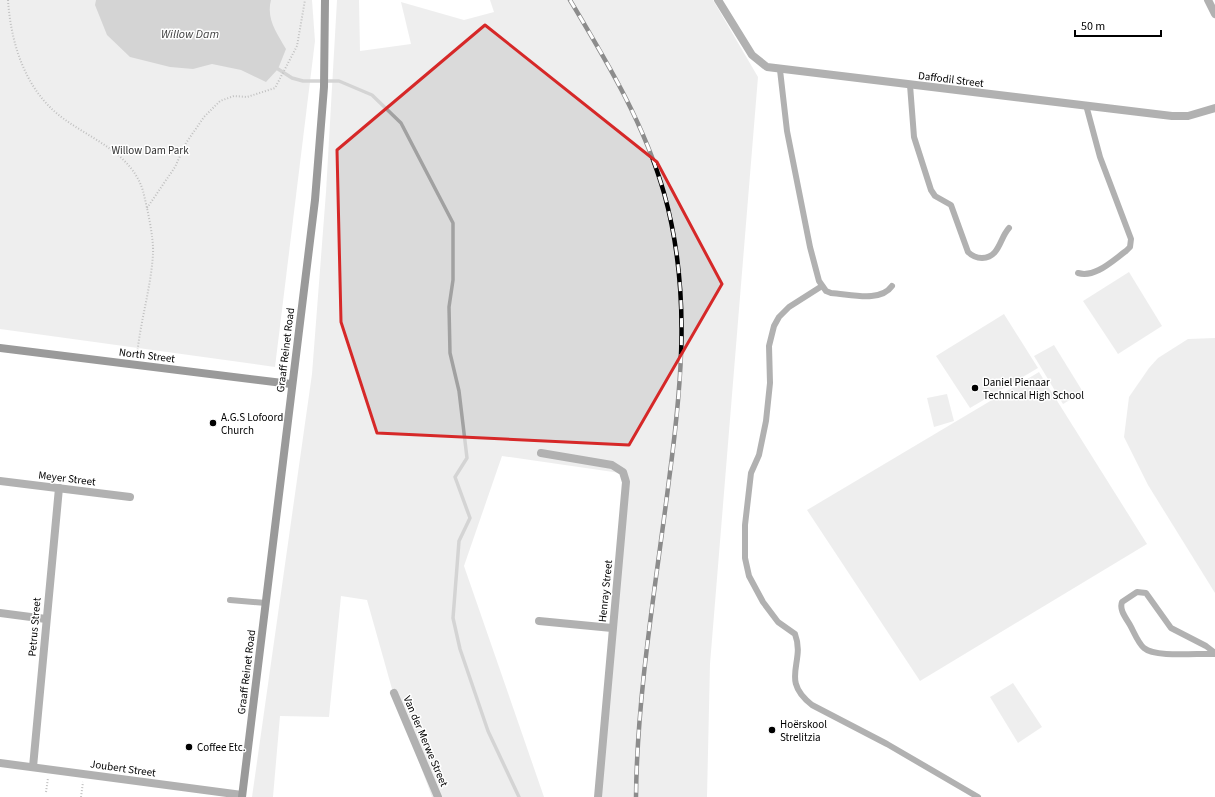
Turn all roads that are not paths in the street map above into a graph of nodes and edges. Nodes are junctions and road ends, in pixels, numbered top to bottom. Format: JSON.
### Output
{"nodes":[{"id":1,"x":325,"y":0,"type":"edge"},
{"id":2,"x":718,"y":0,"type":"edge"},
{"id":3,"x":1208,"y":0,"type":"edge"},
{"id":4,"x":1215,"y":14,"type":"edge"},
{"id":5,"x":780,"y":70,"type":"junction"},
{"id":6,"x":910,"y":85,"type":"junction"},
{"id":7,"x":1086,"y":106,"type":"junction"},
{"id":8,"x":1215,"y":108,"type":"edge"},
{"id":9,"x":1009,"y":228,"type":"dead end"},
{"id":10,"x":1078,"y":273,"type":"dead end"},
{"id":11,"x":822,"y":286,"type":"junction"},
{"id":12,"x":892,"y":286,"type":"dead end"},
{"id":13,"x":0,"y":348,"type":"edge"},
{"id":14,"x":291,"y":384,"type":"junction"},
{"id":15,"x":541,"y":453,"type":"dead end"},
{"id":16,"x":0,"y":481,"type":"edge"},
{"id":17,"x":59,"y":488,"type":"junction"},
{"id":18,"x":130,"y":497,"type":"dead end"},
{"id":19,"x":230,"y":600,"type":"dead end"},
{"id":20,"x":266,"y":604,"type":"junction"},
{"id":21,"x":0,"y":613,"type":"edge"},
{"id":22,"x":46,"y":619,"type":"junction"},
{"id":23,"x":539,"y":621,"type":"dead end"},
{"id":24,"x":612,"y":628,"type":"junction"},
{"id":25,"x":1215,"y":654,"type":"edge"},
{"id":26,"x":394,"y":693,"type":"dead end"},
{"id":27,"x":0,"y":763,"type":"edge"},
{"id":28,"x":33,"y":767,"type":"junction"},
{"id":29,"x":242,"y":796,"type":"edge"},
{"id":30,"x":438,"y":797,"type":"edge"},
{"id":31,"x":598,"y":797,"type":"edge"},
{"id":32,"x":978,"y":797,"type":"edge"}],
"edges":[{"from":1,"to":14,"type":"main road","name":"Graaff Reinet Road"},
{"from":2,"to":5,"type":"street","name":"Daffodil Street"},
{"from":3,"to":4,"type":"street"},
{"from":5,"to":6,"type":"street","name":"Daffodil Street"},
{"from":5,"to":11,"type":"lane"},
{"from":6,"to":7,"type":"street","name":"Daffodil Street"},
{"from":6,"to":9,"type":"lane"},
{"from":7,"to":8,"type":"street","name":"Daffodil Street"},
{"from":7,"to":10,"type":"lane"},
{"from":11,"to":12,"type":"lane"},
{"from":11,"to":32,"type":"lane"},
{"from":13,"to":14,"type":"main road","name":"North Street"},
{"from":14,"to":20,"type":"main road","name":"Graaff Reinet Road"},
{"from":15,"to":24,"type":"street","name":"Henray Street"},
{"from":16,"to":17,"type":"street","name":"Meyer Street"},
{"from":17,"to":18,"type":"street","name":"Meyer Street"},
{"from":17,"to":22,"type":"street","name":"Petrus Street"},
{"from":19,"to":20,"type":"lane"},
{"from":20,"to":29,"type":"main road","name":"Graaff Reinet Road"},
{"from":21,"to":22,"type":"street"},
{"from":22,"to":28,"type":"street","name":"Petrus Street"},
{"from":23,"to":24,"type":"street"},
{"from":24,"to":31,"type":"street","name":"Henray Street"},
{"from":25,"to":25,"type":"lane"},
{"from":26,"to":30,"type":"street","name":"Van der Merwe Street"},
{"from":27,"to":28,"type":"street","name":"Joubert Street"},
{"from":28,"to":29,"type":"street","name":"Joubert Street"}]}
